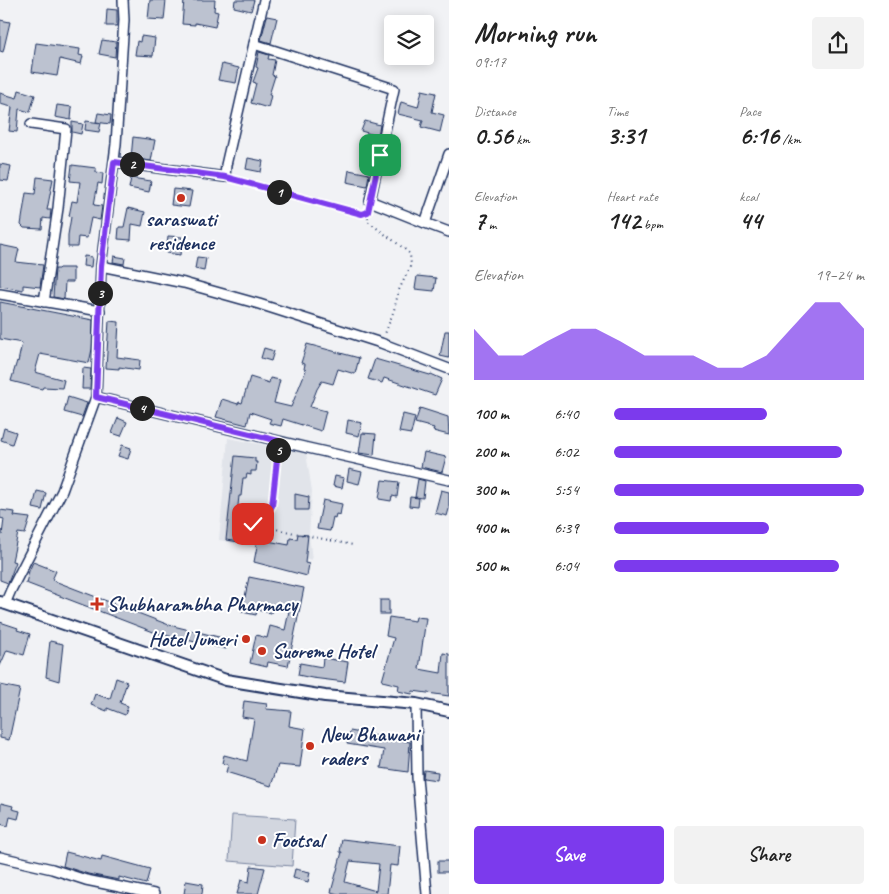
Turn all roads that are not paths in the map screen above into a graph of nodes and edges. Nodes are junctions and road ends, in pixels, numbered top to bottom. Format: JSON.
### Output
{"nodes":[{"id":1,"x":123,"y":0,"type":"edge"},
{"id":2,"x":264,"y":0,"type":"edge"},
{"id":3,"x":254,"y":44,"type":"junction"},
{"id":4,"x":31,"y":124,"type":"dead end"},
{"id":5,"x":449,"y":154,"type":"edge"},
{"id":6,"x":114,"y":162,"type":"junction"},
{"id":7,"x":425,"y":223,"type":"junction"},
{"id":8,"x":449,"y":232,"type":"edge"},
{"id":9,"x":101,"y":266,"type":"junction"},
{"id":10,"x":0,"y":294,"type":"edge"},
{"id":11,"x":44,"y":302,"type":"junction"},
{"id":12,"x":100,"y":311,"type":"junction"},
{"id":13,"x":449,"y":368,"type":"edge"},
{"id":14,"x":96,"y":397,"type":"junction"},
{"id":15,"x":449,"y":480,"type":"edge"},
{"id":16,"x":3,"y":603,"type":"edge"},
{"id":17,"x":416,"y":704,"type":"junction"},
{"id":18,"x":449,"y":711,"type":"edge"},
{"id":19,"x":0,"y":857,"type":"edge"},
{"id":20,"x":154,"y":894,"type":"edge"},
{"id":21,"x":427,"y":894,"type":"edge"}],
"edges":[{"from":1,"to":6,"type":"street"},
{"from":2,"to":3,"type":"street"},
{"from":3,"to":6,"type":"street"},
{"from":3,"to":7,"type":"street"},
{"from":4,"to":11,"type":"street"},
{"from":5,"to":7,"type":"street"},
{"from":6,"to":9,"type":"street"},
{"from":7,"to":8,"type":"street"},
{"from":9,"to":12,"type":"street"},
{"from":9,"to":13,"type":"street"},
{"from":10,"to":11,"type":"street"},
{"from":11,"to":12,"type":"street"},
{"from":12,"to":14,"type":"street"},
{"from":14,"to":15,"type":"street"},
{"from":14,"to":16,"type":"street"},
{"from":16,"to":17,"type":"street"},
{"from":17,"to":18,"type":"street"},
{"from":17,"to":21,"type":"street"},
{"from":19,"to":20,"type":"street"}]}
